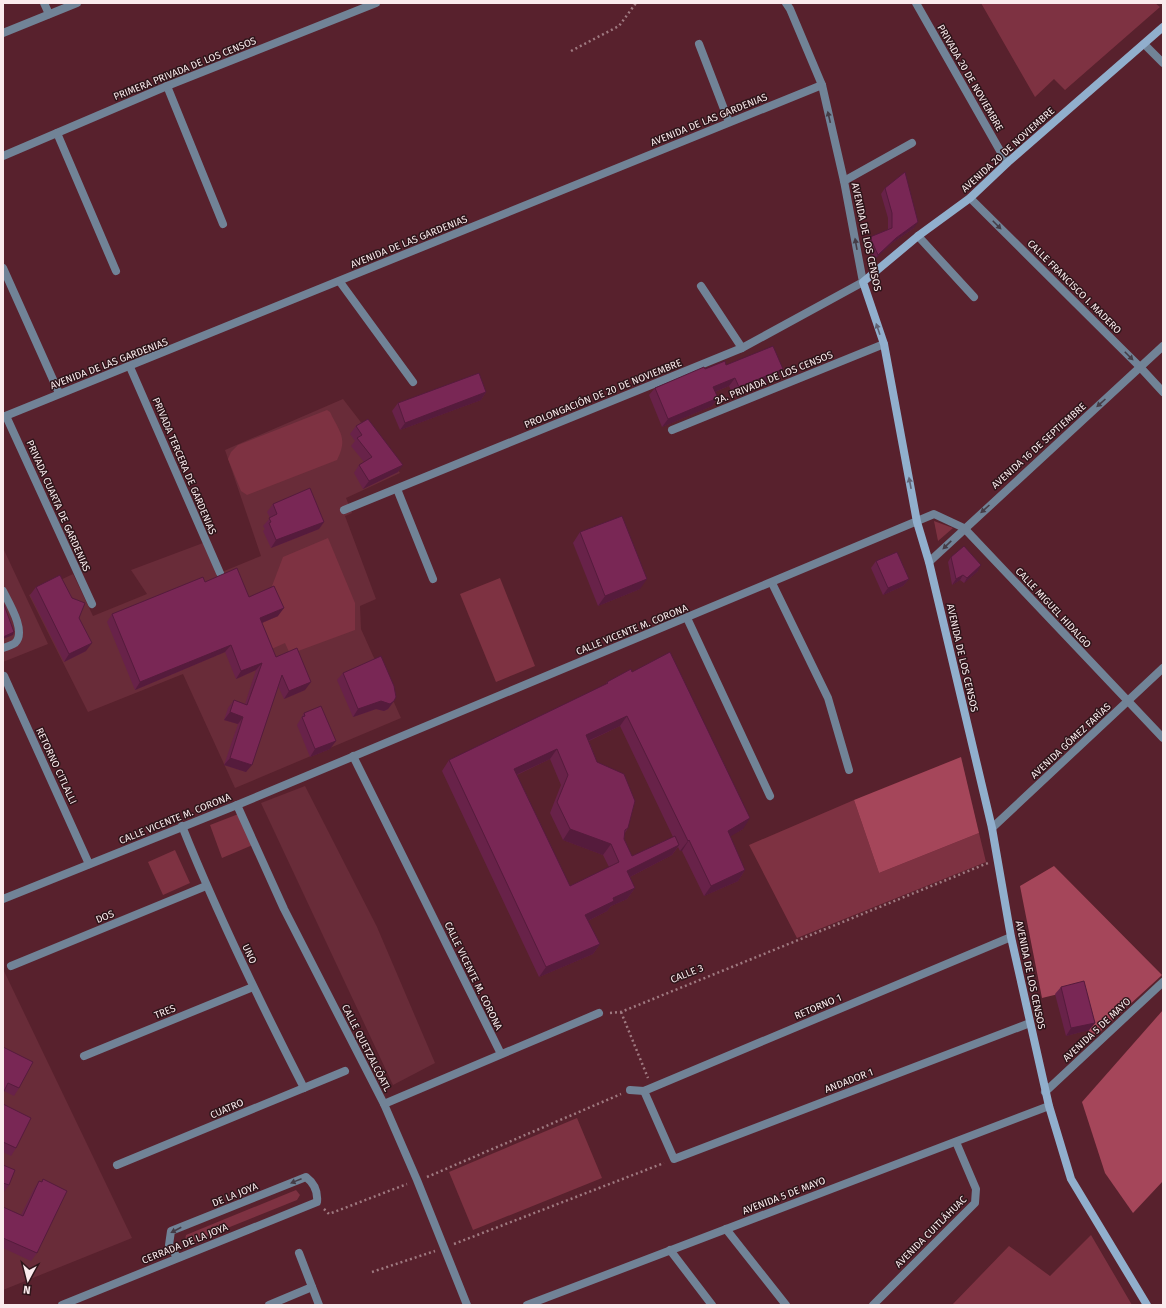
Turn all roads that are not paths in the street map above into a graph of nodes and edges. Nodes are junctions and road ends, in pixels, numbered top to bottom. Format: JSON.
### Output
{"nodes":[{"id":1,"x":44,"y":3,"type":"edge"},
{"id":2,"x":77,"y":3,"type":"edge"},
{"id":3,"x":376,"y":3,"type":"edge"},
{"id":4,"x":786,"y":3,"type":"edge"},
{"id":5,"x":916,"y":3,"type":"edge"},
{"id":6,"x":49,"y":14,"type":"junction"},
{"id":7,"x":1163,"y":27,"type":"edge"},
{"id":8,"x":3,"y":33,"type":"edge"},
{"id":9,"x":698,"y":44,"type":"dead end"},
{"id":10,"x":1144,"y":44,"type":"junction"},
{"id":11,"x":1163,"y":63,"type":"edge"},
{"id":12,"x":822,"y":85,"type":"junction"},
{"id":13,"x":167,"y":86,"type":"junction"},
{"id":14,"x":729,"y":122,"type":"junction"},
{"id":15,"x":57,"y":133,"type":"junction"},
{"id":16,"x":912,"y":143,"type":"dead end"},
{"id":17,"x":3,"y":156,"type":"edge"},
{"id":18,"x":1007,"y":163,"type":"junction"},
{"id":19,"x":844,"y":180,"type":"junction"},
{"id":20,"x":970,"y":198,"type":"junction"},
{"id":21,"x":223,"y":224,"type":"dead end"},
{"id":22,"x":918,"y":236,"type":"junction"},
{"id":23,"x":3,"y":268,"type":"edge"},
{"id":24,"x":116,"y":271,"type":"dead end"},
{"id":25,"x":340,"y":282,"type":"junction"},
{"id":26,"x":863,"y":282,"type":"junction"},
{"id":27,"x":701,"y":286,"type":"dead end"},
{"id":28,"x":974,"y":296,"type":"dead end"},
{"id":29,"x":884,"y":344,"type":"junction"},
{"id":30,"x":1163,"y":346,"type":"edge"},
{"id":31,"x":742,"y":348,"type":"junction"},
{"id":32,"x":130,"y":367,"type":"junction"},
{"id":33,"x":1140,"y":367,"type":"junction"},
{"id":34,"x":413,"y":382,"type":"dead end"},
{"id":35,"x":1163,"y":392,"type":"edge"},
{"id":36,"x":59,"y":393,"type":"junction"},
{"id":37,"x":5,"y":416,"type":"edge"},
{"id":38,"x":672,"y":430,"type":"dead end"},
{"id":39,"x":397,"y":489,"type":"junction"},
{"id":40,"x":344,"y":510,"type":"dead end"},
{"id":41,"x":917,"y":522,"type":"junction"},
{"id":42,"x":964,"y":528,"type":"junction"},
{"id":43,"x":929,"y":562,"type":"junction"},
{"id":44,"x":220,"y":574,"type":"edge"},
{"id":45,"x":434,"y":579,"type":"dead end"},
{"id":46,"x":772,"y":582,"type":"junction"},
{"id":47,"x":3,"y":591,"type":"edge"},
{"id":48,"x":92,"y":604,"type":"dead end"},
{"id":49,"x":687,"y":618,"type":"junction"},
{"id":50,"x":3,"y":648,"type":"edge"},
{"id":51,"x":1163,"y":668,"type":"edge"},
{"id":52,"x":4,"y":676,"type":"edge"},
{"id":53,"x":1127,"y":702,"type":"junction"},
{"id":54,"x":1163,"y":738,"type":"edge"},
{"id":55,"x":353,"y":756,"type":"junction"},
{"id":56,"x":849,"y":770,"type":"dead end"},
{"id":57,"x":770,"y":796,"type":"dead end"},
{"id":58,"x":237,"y":805,"type":"junction"},
{"id":59,"x":182,"y":826,"type":"junction"},
{"id":60,"x":992,"y":828,"type":"junction"},
{"id":61,"x":89,"y":864,"type":"junction"},
{"id":62,"x":206,"y":886,"type":"junction"},
{"id":63,"x":3,"y":899,"type":"edge"},
{"id":64,"x":1012,"y":937,"type":"junction"},
{"id":65,"x":11,"y":966,"type":"dead end"},
{"id":66,"x":1163,"y":982,"type":"edge"},
{"id":67,"x":253,"y":987,"type":"junction"},
{"id":68,"x":599,"y":1013,"type":"road end"},
{"id":69,"x":1030,"y":1023,"type":"junction"},
{"id":70,"x":501,"y":1054,"type":"junction"},
{"id":71,"x":84,"y":1056,"type":"dead end"},
{"id":72,"x":345,"y":1071,"type":"dead end"},
{"id":73,"x":304,"y":1088,"type":"junction"},
{"id":74,"x":648,"y":1089,"type":"junction"},
{"id":75,"x":630,"y":1090,"type":"road end"},
{"id":76,"x":1045,"y":1092,"type":"junction"},
{"id":77,"x":384,"y":1104,"type":"junction"},
{"id":78,"x":1049,"y":1106,"type":"junction"},
{"id":79,"x":956,"y":1142,"type":"junction"},
{"id":80,"x":117,"y":1165,"type":"dead end"},
{"id":81,"x":317,"y":1202,"type":"joint"},
{"id":82,"x":726,"y":1229,"type":"junction"},
{"id":83,"x":670,"y":1250,"type":"junction"},
{"id":84,"x":299,"y":1254,"type":"dead end"},
{"id":85,"x":177,"y":1257,"type":"junction"},
{"id":86,"x":312,"y":1288,"type":"junction"},
{"id":87,"x":62,"y":1305,"type":"edge"},
{"id":88,"x":269,"y":1305,"type":"edge"},
{"id":89,"x":319,"y":1305,"type":"edge"},
{"id":90,"x":467,"y":1305,"type":"edge"},
{"id":91,"x":527,"y":1305,"type":"edge"},
{"id":92,"x":712,"y":1305,"type":"edge"},
{"id":93,"x":786,"y":1305,"type":"edge"},
{"id":94,"x":873,"y":1305,"type":"edge"},
{"id":95,"x":1147,"y":1305,"type":"edge"}],
"edges":[{"from":1,"to":6,"type":"street"},
{"from":2,"to":6,"type":"street"},
{"from":3,"to":13,"type":"street","name":"PRIMERA PRIVADA DE LOS CENSOS"},
{"from":4,"to":12,"type":"street","name":"AVENIDA DE LOS CENSOS"},
{"from":5,"to":18,"type":"street","name":"PRIVADA 20 DE NOVIEMBRE"},
{"from":6,"to":8,"type":"street"},
{"from":7,"to":10,"type":"street","name":"AVENIDA 20 DE NOVIEMBRE"},
{"from":9,"to":14,"type":"street"},
{"from":10,"to":11,"type":"street"},
{"from":10,"to":18,"type":"street","name":"AVENIDA 20 DE NOVIEMBRE"},
{"from":12,"to":14,"type":"street","name":"AVENIDA DE LAS GARDENIAS"},
{"from":19,"to":12,"type":"street","name":"AVENIDA DE LOS CENSOS","one_way":true},
{"from":13,"to":15,"type":"street","name":"PRIMERA PRIVADA DE LOS CENSOS"},
{"from":13,"to":21,"type":"street"},
{"from":14,"to":25,"type":"street","name":"AVENIDA DE LAS GARDENIAS"},
{"from":15,"to":17,"type":"street","name":"PRIMERA PRIVADA DE LOS CENSOS"},
{"from":15,"to":24,"type":"street"},
{"from":16,"to":19,"type":"street"},
{"from":18,"to":20,"type":"street","name":"AVENIDA 20 DE NOVIEMBRE"},
{"from":26,"to":19,"type":"street","name":"AVENIDA DE LOS CENSOS","one_way":true},
{"from":20,"to":22,"type":"street","name":"AVENIDA 20 DE NOVIEMBRE"},
{"from":20,"to":33,"type":"street","name":"CALLE FRANCISCO I. MADERO","one_way":true},
{"from":22,"to":26,"type":"street","name":"AVENIDA 20 DE NOVIEMBRE"},
{"from":22,"to":28,"type":"street"},
{"from":23,"to":36,"type":"street"},
{"from":25,"to":32,"type":"street","name":"AVENIDA DE LAS GARDENIAS"},
{"from":25,"to":34,"type":"street"},
{"from":29,"to":26,"type":"street","name":"AVENIDA DE LOS CENSOS","one_way":true},
{"from":26,"to":31,"type":"street","name":"PROLONGACIÓN DE 20 DE NOVIEMBRE"},
{"from":27,"to":31,"type":"street"},
{"from":29,"to":38,"type":"street","name":"2A. PRIVADA DE LOS CENSOS"},
{"from":41,"to":29,"type":"street","name":"AVENIDA DE LOS CENSOS","one_way":true},
{"from":30,"to":33,"type":"street","name":"AVENIDA 16 DE SEPTIEMBRE"},
{"from":31,"to":39,"type":"street","name":"PROLONGACIÓN DE 20 DE NOVIEMBRE"},
{"from":32,"to":36,"type":"street","name":"AVENIDA DE LAS GARDENIAS"},
{"from":32,"to":44,"type":"street","name":"PRIVADA TERCERA DE GARDENIAS"},
{"from":33,"to":35,"type":"street","name":"CALLE FRANCISCO I. MADERO"},
{"from":33,"to":42,"type":"street","name":"AVENIDA 16 DE SEPTIEMBRE","one_way":true},
{"from":36,"to":37,"type":"street","name":"AVENIDA DE LAS GARDENIAS"},
{"from":37,"to":48,"type":"street","name":"PRIVADA CUARTA DE GARDENIAS"},
{"from":39,"to":40,"type":"street","name":"PROLONGACIÓN DE 20 DE NOVIEMBRE"},
{"from":39,"to":45,"type":"street"},
{"from":41,"to":42,"type":"street","name":"CALLE MIGUEL HIDALGO"},
{"from":41,"to":43,"type":"street","name":"AVENIDA DE LOS CENSOS"},
{"from":41,"to":46,"type":"street","name":"CALLE VICENTE M. CORONA"},
{"from":42,"to":43,"type":"street","name":"AVENIDA 16 DE SEPTIEMBRE","one_way":true},
{"from":42,"to":53,"type":"street","name":"CALLE MIGUEL HIDALGO"},
{"from":43,"to":60,"type":"street","name":"AVENIDA DE LOS CENSOS"},
{"from":46,"to":49,"type":"street","name":"CALLE VICENTE M. CORONA"},
{"from":46,"to":56,"type":"street"},
{"from":47,"to":50,"type":"street"},
{"from":49,"to":55,"type":"street","name":"CALLE VICENTE M. CORONA"},
{"from":49,"to":57,"type":"street"},
{"from":51,"to":53,"type":"street","name":"AVENIDA GÓMEZ FARÍAS"},
{"from":52,"to":61,"type":"street","name":"RETORNO CITLALLI"},
{"from":53,"to":54,"type":"street","name":"CALLE MIGUEL HIDALGO"},
{"from":53,"to":60,"type":"street","name":"AVENIDA GÓMEZ FARÍAS"},
{"from":55,"to":58,"type":"street","name":"CALLE VICENTE M. CORONA"},
{"from":55,"to":70,"type":"street","name":"CALLE VICENTE M. CORONA"},
{"from":58,"to":59,"type":"street","name":"CALLE VICENTE M. CORONA"},
{"from":58,"to":77,"type":"street","name":"CALLE QUETZALCÓATL"},
{"from":59,"to":61,"type":"street","name":"CALLE VICENTE M. CORONA"},
{"from":59,"to":62,"type":"street","name":"UNO"},
{"from":60,"to":64,"type":"street","name":"AVENIDA DE LOS CENSOS"},
{"from":61,"to":63,"type":"street","name":"CALLE VICENTE M. CORONA"},
{"from":62,"to":65,"type":"street","name":"DOS"},
{"from":62,"to":67,"type":"street","name":"UNO"},
{"from":64,"to":69,"type":"street","name":"AVENIDA DE LOS CENSOS"},
{"from":64,"to":74,"type":"street","name":"RETORNO 1"},
{"from":66,"to":76,"type":"street","name":"AVENIDA 5 DE MAYO"},
{"from":67,"to":71,"type":"street","name":"TRES"},
{"from":67,"to":73,"type":"street","name":"UNO"},
{"from":68,"to":70,"type":"street"},
{"from":69,"to":74,"type":"street","name":"ANDADOR 1"},
{"from":69,"to":76,"type":"street","name":"AVENIDA DE LOS CENSOS"},
{"from":70,"to":77,"type":"street"},
{"from":72,"to":73,"type":"street","name":"CUATRO"},
{"from":73,"to":80,"type":"street","name":"CUATRO"},
{"from":74,"to":75,"type":"street","name":"RETORNO 1"},
{"from":76,"to":78,"type":"street","name":"AVENIDA DE LOS CENSOS"},
{"from":77,"to":90,"type":"street","name":"CALLE QUETZALCÓATL"},
{"from":78,"to":79,"type":"street","name":"AVENIDA 5 DE MAYO"},
{"from":78,"to":95,"type":"street","name":"AVENIDA DE LOS CENSOS"},
{"from":79,"to":82,"type":"street","name":"AVENIDA 5 DE MAYO"},
{"from":79,"to":94,"type":"street","name":"AVENIDA CUITLÁHUAC"},
{"from":81,"to":85,"type":"street","name":"CERRADA DE LA JOYA"},
{"from":81,"to":85,"type":"street","name":"DE LA JOYA","one_way":true},
{"from":82,"to":83,"type":"street","name":"AVENIDA 5 DE MAYO"},
{"from":82,"to":93,"type":"street"},
{"from":83,"to":91,"type":"street","name":"AVENIDA 5 DE MAYO"},
{"from":83,"to":92,"type":"street"},
{"from":84,"to":86,"type":"street"},
{"from":85,"to":87,"type":"street","name":"CERRADA DE LA JOYA"},
{"from":86,"to":88,"type":"street"},
{"from":86,"to":89,"type":"street"}]}
